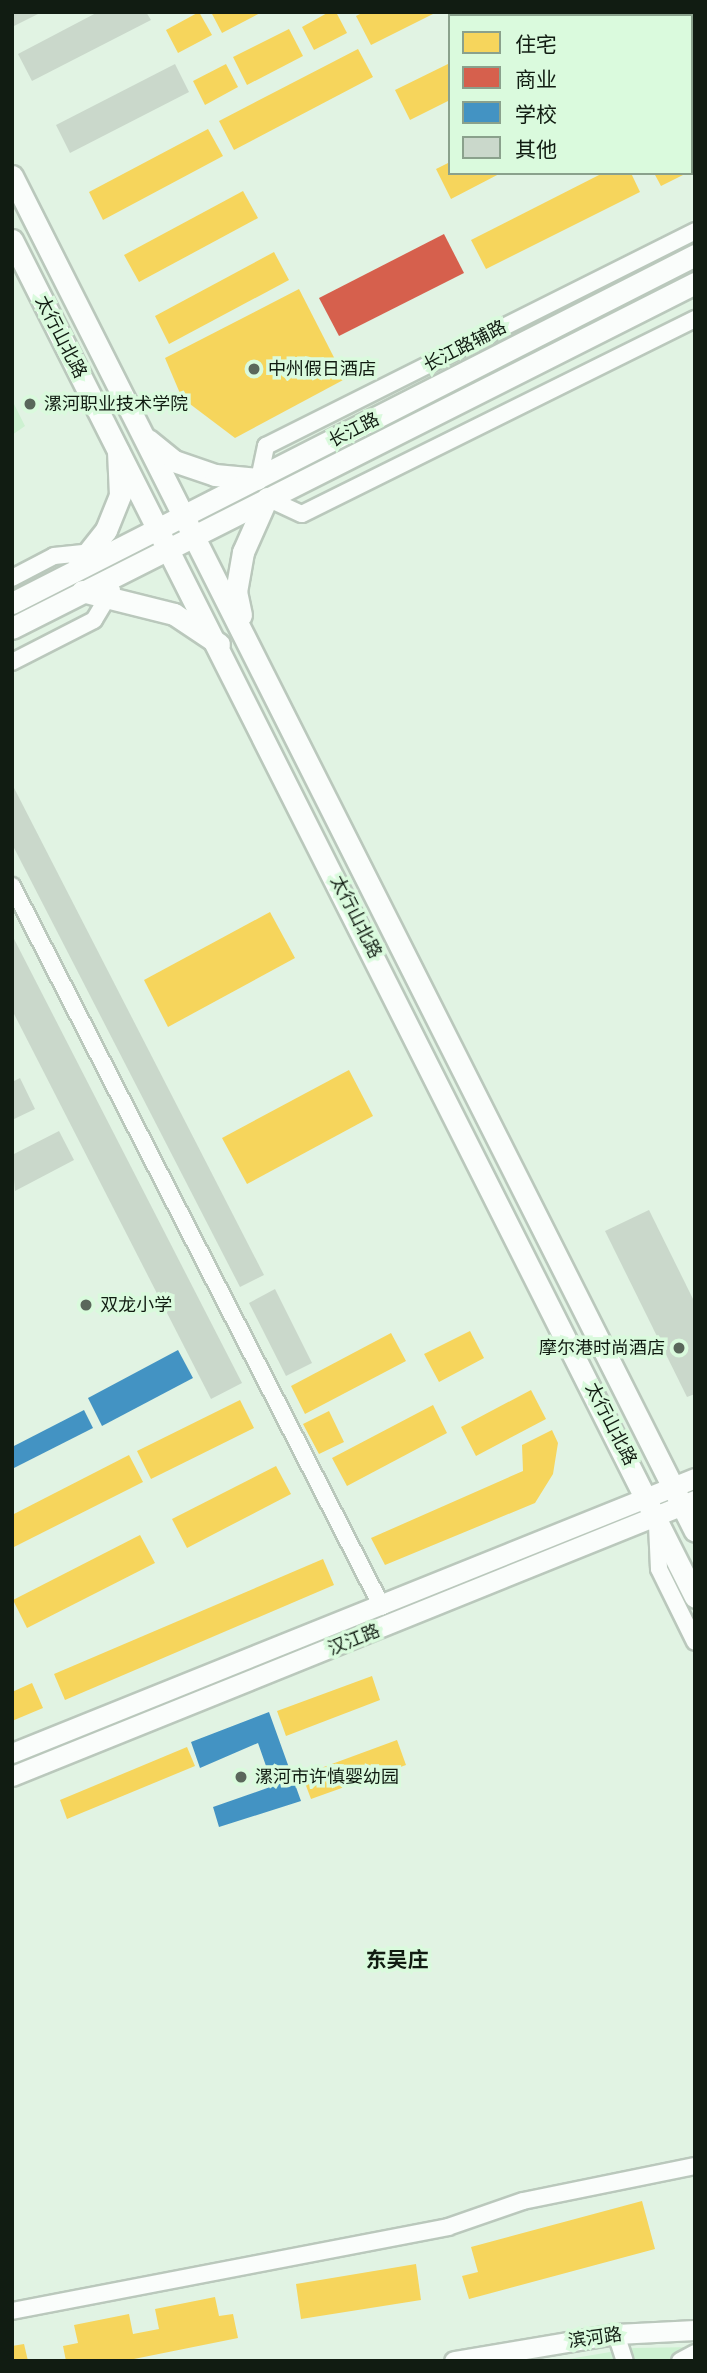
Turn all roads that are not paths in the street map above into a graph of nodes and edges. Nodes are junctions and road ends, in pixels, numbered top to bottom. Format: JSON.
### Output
{"nodes":[{"id":1,"x":12,"y":176,"type":"edge"},
{"id":2,"x":695,"y":231,"type":"edge"},
{"id":3,"x":12,"y":240,"type":"edge"},
{"id":4,"x":695,"y":255,"type":"edge"},
{"id":5,"x":695,"y":283,"type":"edge"},
{"id":6,"x":695,"y":319,"type":"edge"},
{"id":7,"x":142,"y":434,"type":"junction"},
{"id":8,"x":118,"y":446,"type":"junction"},
{"id":9,"x":263,"y":489,"type":"junction"},
{"id":10,"x":184,"y":515,"type":"junction"},
{"id":11,"x":162,"y":526,"type":"junction"},
{"id":12,"x":194,"y":535,"type":"junction"},
{"id":13,"x":171,"y":546,"type":"junction"},
{"id":14,"x":113,"y":551,"type":"junction"},
{"id":15,"x":90,"y":552,"type":"junction"},
{"id":16,"x":120,"y":572,"type":"junction"},
{"id":17,"x":12,"y":578,"type":"edge"},
{"id":18,"x":77,"y":581,"type":"junction"},
{"id":19,"x":109,"y":598,"type":"junction"},
{"id":20,"x":12,"y":603,"type":"edge"},
{"id":21,"x":12,"y":628,"type":"edge"},
{"id":22,"x":245,"y":634,"type":"junction"},
{"id":23,"x":219,"y":644,"type":"junction"},
{"id":24,"x":12,"y":662,"type":"edge"},
{"id":25,"x":12,"y":886,"type":"edge"},
{"id":26,"x":695,"y":1478,"type":"edge"},
{"id":27,"x":686,"y":1503,"type":"edge"},
{"id":28,"x":653,"y":1510,"type":"junction"},
{"id":29,"x":695,"y":1531,"type":"edge"},
{"id":30,"x":695,"y":1597,"type":"edge"},
{"id":31,"x":382,"y":1607,"type":"junction"},
{"id":32,"x":695,"y":1642,"type":"edge"},
{"id":33,"x":12,"y":1753,"type":"edge"},
{"id":34,"x":12,"y":1776,"type":"edge"},
{"id":35,"x":695,"y":2166,"type":"edge"},
{"id":36,"x":12,"y":2311,"type":"edge"},
{"id":37,"x":695,"y":2330,"type":"edge"},
{"id":38,"x":616,"y":2334,"type":"junction"},
{"id":39,"x":695,"y":2353,"type":"edge"},
{"id":40,"x":454,"y":2361,"type":"edge"},
{"id":41,"x":625,"y":2361,"type":"edge"},
{"id":42,"x":680,"y":2361,"type":"edge"}],
"edges":[{"from":1,"to":7,"type":"main road","name":"太行山北路"},
{"from":2,"to":9,"type":"street","name":"长江路辅路"},
{"from":3,"to":8,"type":"main road","name":"太行山北路"},
{"from":4,"to":9,"type":"main road","name":"长江路"},
{"from":5,"to":9,"type":"main road","name":"长江路"},
{"from":6,"to":9,"type":"street"},
{"from":7,"to":9,"type":"main road"},
{"from":7,"to":10,"type":"main road","name":"太行山北路"},
{"from":8,"to":11,"type":"main road","name":"太行山北路"},
{"from":8,"to":15,"type":"main road"},
{"from":9,"to":10,"type":"main road","name":"长江路"},
{"from":9,"to":12,"type":"main road","name":"长江路"},
{"from":9,"to":22,"type":"main road"},
{"from":10,"to":11,"type":"main road","name":"长江路"},
{"from":10,"to":12,"type":"main road","name":"太行山北路"},
{"from":11,"to":13,"type":"main road","name":"太行山北路"},
{"from":11,"to":14,"type":"main road","name":"长江路"},
{"from":12,"to":13,"type":"main road","name":"长江路"},
{"from":12,"to":22,"type":"main road","name":"太行山北路"},
{"from":13,"to":16,"type":"main road","name":"长江路"},
{"from":13,"to":23,"type":"main road","name":"太行山北路"},
{"from":14,"to":15,"type":"street"},
{"from":14,"to":18,"type":"main road","name":"长江路"},
{"from":15,"to":17,"type":"street"},
{"from":15,"to":18,"type":"main road"},
{"from":16,"to":18,"type":"main road","name":"长江路"},
{"from":16,"to":19,"type":"street"},
{"from":18,"to":19,"type":"main road"},
{"from":18,"to":20,"type":"main road","name":"长江路"},
{"from":18,"to":21,"type":"main road","name":"长江路"},
{"from":19,"to":23,"type":"main road"},
{"from":19,"to":24,"type":"street"},
{"from":22,"to":27,"type":"main road","name":"太行山北路"},
{"from":23,"to":28,"type":"main road","name":"太行山北路"},
{"from":25,"to":31,"type":"street"},
{"from":26,"to":27,"type":"street","name":"汉江路"},
{"from":27,"to":28,"type":"street","name":"汉江路"},
{"from":27,"to":29,"type":"main road","name":"太行山北路"},
{"from":28,"to":30,"type":"main road","name":"太行山北路"},
{"from":28,"to":31,"type":"street","name":"汉江路"},
{"from":28,"to":32,"type":"street"},
{"from":28,"to":34,"type":"street","name":"汉江路"},
{"from":31,"to":33,"type":"street","name":"汉江路"},
{"from":35,"to":36,"type":"street"},
{"from":37,"to":38,"type":"street","name":"滨河路"},
{"from":38,"to":40,"type":"street","name":"滨河路"},
{"from":38,"to":41,"type":"street"},
{"from":39,"to":42,"type":"street"}]}
